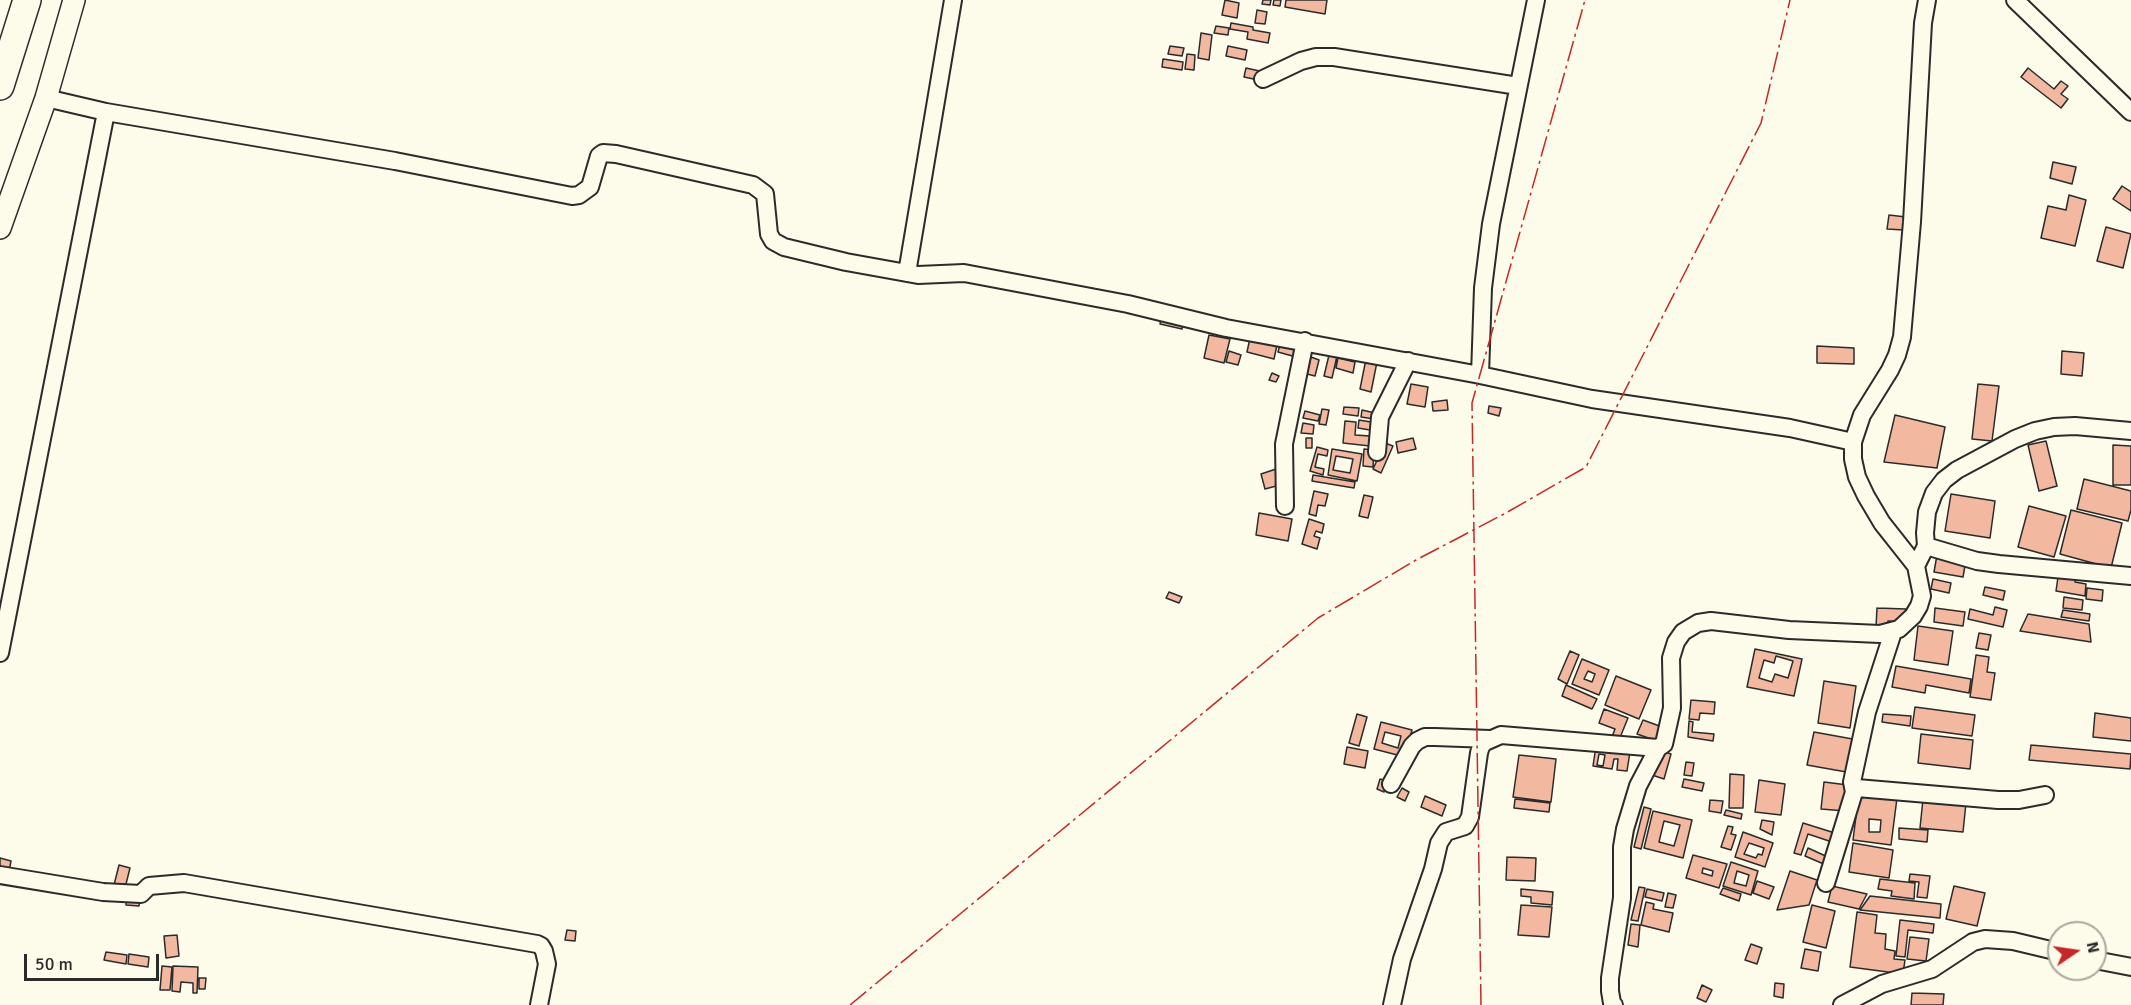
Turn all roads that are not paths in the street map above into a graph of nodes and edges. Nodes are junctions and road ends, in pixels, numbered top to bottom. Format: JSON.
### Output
{"nodes":[{"id":1,"x":27,"y":0,"type":"edge"},
{"id":2,"x":74,"y":0,"type":"edge"},
{"id":3,"x":953,"y":0,"type":"edge"},
{"id":4,"x":1536,"y":0,"type":"edge"},
{"id":5,"x":1926,"y":0,"type":"edge"},
{"id":6,"x":2014,"y":0,"type":"edge"},
{"id":7,"x":1263,"y":79,"type":"dead end"},
{"id":8,"x":0,"y":86,"type":"edge"},
{"id":9,"x":1518,"y":86,"type":"junction"},
{"id":10,"x":46,"y":99,"type":"junction"},
{"id":11,"x":106,"y":112,"type":"junction"},
{"id":12,"x":2131,"y":112,"type":"edge"},
{"id":13,"x":0,"y":228,"type":"edge"},
{"id":14,"x":907,"y":273,"type":"junction"},
{"id":15,"x":1305,"y":341,"type":"junction"},
{"id":16,"x":1408,"y":362,"type":"junction"},
{"id":17,"x":1480,"y":375,"type":"junction"},
{"id":18,"x":2131,"y":431,"type":"edge"},
{"id":19,"x":1853,"y":442,"type":"junction"},
{"id":20,"x":1377,"y":452,"type":"dead end"},
{"id":21,"x":1285,"y":506,"type":"dead end"},
{"id":22,"x":1926,"y":546,"type":"junction"},
{"id":23,"x":1916,"y":567,"type":"junction"},
{"id":24,"x":2131,"y":576,"type":"edge"},
{"id":25,"x":1893,"y":632,"type":"junction"},
{"id":26,"x":0,"y":653,"type":"edge"},
{"id":27,"x":1490,"y":739,"type":"junction"},
{"id":28,"x":1658,"y":748,"type":"junction"},
{"id":29,"x":1391,"y":784,"type":"dead end"},
{"id":30,"x":1854,"y":792,"type":"junction"},
{"id":31,"x":2044,"y":795,"type":"dead end"},
{"id":32,"x":0,"y":875,"type":"edge"},
{"id":33,"x":1826,"y":883,"type":"dead end"},
{"id":34,"x":2047,"y":949,"type":"edge"},
{"id":35,"x":2107,"y":962,"type":"edge"},
{"id":36,"x":2131,"y":967,"type":"edge"},
{"id":37,"x":539,"y":1005,"type":"edge"},
{"id":38,"x":1392,"y":1005,"type":"edge"},
{"id":39,"x":1614,"y":1005,"type":"edge"},
{"id":40,"x":1842,"y":1005,"type":"edge"}],
"edges":[{"from":1,"to":8,"type":"highway"},
{"from":2,"to":10,"type":"street"},
{"from":3,"to":14,"type":"street"},
{"from":4,"to":9,"type":"street"},
{"from":5,"to":19,"type":"street"},
{"from":6,"to":12,"type":"street"},
{"from":7,"to":9,"type":"street"},
{"from":9,"to":17,"type":"street"},
{"from":10,"to":11,"type":"street"},
{"from":10,"to":13,"type":"street"},
{"from":11,"to":14,"type":"street"},
{"from":11,"to":26,"type":"street"},
{"from":14,"to":15,"type":"street"},
{"from":15,"to":16,"type":"street"},
{"from":15,"to":21,"type":"street"},
{"from":16,"to":17,"type":"street"},
{"from":16,"to":20,"type":"street"},
{"from":17,"to":19,"type":"street"},
{"from":18,"to":22,"type":"street"},
{"from":19,"to":23,"type":"street"},
{"from":22,"to":23,"type":"street"},
{"from":22,"to":24,"type":"street"},
{"from":23,"to":25,"type":"street"},
{"from":25,"to":28,"type":"street"},
{"from":25,"to":30,"type":"street"},
{"from":27,"to":28,"type":"street"},
{"from":27,"to":29,"type":"street"},
{"from":27,"to":38,"type":"street"},
{"from":28,"to":39,"type":"street"},
{"from":30,"to":31,"type":"street"},
{"from":30,"to":33,"type":"street"},
{"from":32,"to":37,"type":"street"},
{"from":34,"to":40,"type":"street"},
{"from":35,"to":36,"type":"street"}]}
